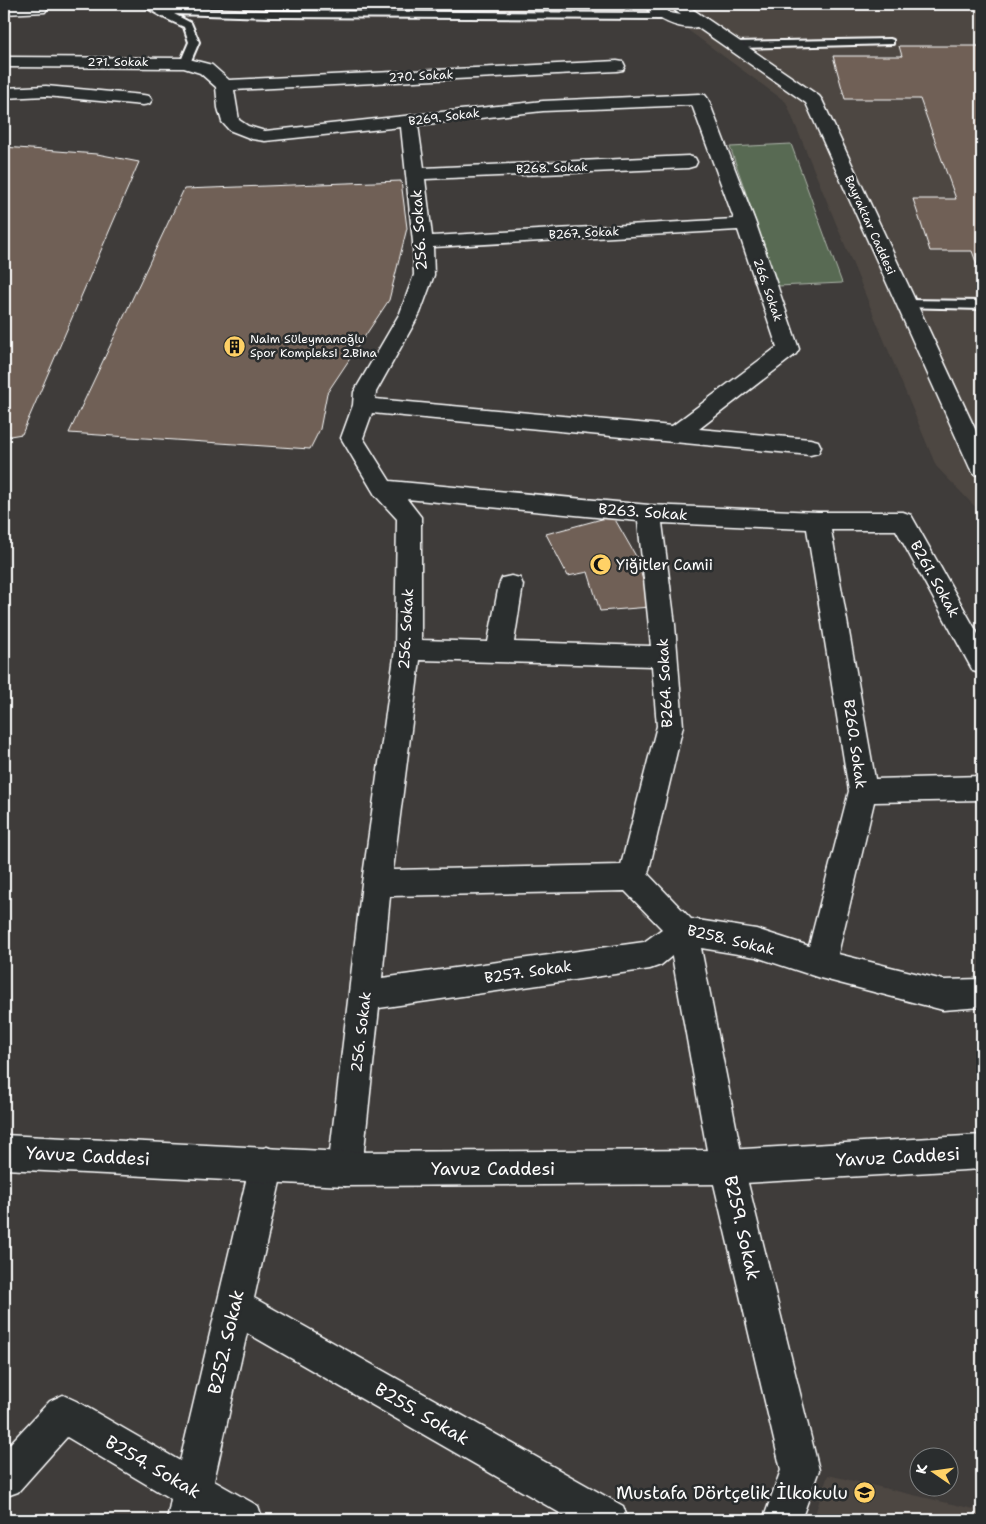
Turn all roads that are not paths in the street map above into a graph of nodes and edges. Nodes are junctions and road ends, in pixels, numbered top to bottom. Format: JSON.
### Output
{"nodes":[{"id":1,"x":148,"y":4,"type":"edge"},
{"id":2,"x":650,"y":4,"type":"edge"},
{"id":3,"x":675,"y":4,"type":"edge"},
{"id":4,"x":4,"y":9,"type":"edge"},
{"id":5,"x":39,"y":9,"type":"dead end"},
{"id":6,"x":159,"y":11,"type":"junction"},
{"id":7,"x":664,"y":16,"type":"junction"},
{"id":8,"x":705,"y":26,"type":"junction"},
{"id":9,"x":890,"y":42,"type":"dead end"},
{"id":10,"x":736,"y":45,"type":"junction"},
{"id":11,"x":4,"y":62,"type":"edge"},
{"id":12,"x":185,"y":63,"type":"junction"},
{"id":13,"x":617,"y":66,"type":"dead end"},
{"id":14,"x":225,"y":85,"type":"junction"},
{"id":15,"x":4,"y":92,"type":"edge"},
{"id":16,"x":700,"y":99,"type":"joint"},
{"id":17,"x":144,"y":100,"type":"dead end"},
{"id":18,"x":409,"y":122,"type":"junction"},
{"id":19,"x":688,"y":162,"type":"dead end"},
{"id":20,"x":415,"y":174,"type":"junction"},
{"id":21,"x":746,"y":224,"type":"junction"},
{"id":22,"x":423,"y":242,"type":"junction"},
{"id":23,"x":906,"y":304,"type":"junction"},
{"id":24,"x":982,"y":305,"type":"edge"},
{"id":25,"x":364,"y":405,"type":"junction"},
{"id":26,"x":677,"y":434,"type":"junction"},
{"id":27,"x":810,"y":447,"type":"dead end"},
{"id":28,"x":982,"y":468,"type":"edge"},
{"id":29,"x":383,"y":489,"type":"junction"},
{"id":30,"x":649,"y":514,"type":"junction"},
{"id":31,"x":818,"y":521,"type":"junction"},
{"id":32,"x":903,"y":521,"type":"joint"},
{"id":33,"x":511,"y":585,"type":"dead end"},
{"id":34,"x":408,"y":650,"type":"junction"},
{"id":35,"x":499,"y":652,"type":"junction"},
{"id":36,"x":664,"y":656,"type":"junction"},
{"id":37,"x":982,"y":664,"type":"edge"},
{"id":38,"x":982,"y":788,"type":"edge"},
{"id":39,"x":863,"y":791,"type":"junction"},
{"id":40,"x":632,"y":878,"type":"junction"},
{"id":41,"x":376,"y":883,"type":"junction"},
{"id":42,"x":683,"y":931,"type":"junction"},
{"id":43,"x":820,"y":964,"type":"junction"},
{"id":44,"x":982,"y":993,"type":"edge"},
{"id":45,"x":365,"y":995,"type":"junction"},
{"id":46,"x":4,"y":1152,"type":"edge"},
{"id":47,"x":982,"y":1152,"type":"edge"},
{"id":48,"x":267,"y":1164,"type":"junction"},
{"id":49,"x":727,"y":1167,"type":"junction"},
{"id":50,"x":345,"y":1170,"type":"junction"},
{"id":51,"x":235,"y":1307,"type":"junction"},
{"id":52,"x":4,"y":1478,"type":"edge"},
{"id":53,"x":189,"y":1505,"type":"edge"},
{"id":54,"x":244,"y":1520,"type":"edge"},
{"id":55,"x":609,"y":1520,"type":"edge"},
{"id":56,"x":782,"y":1520,"type":"edge"}],
"edges":[{"from":1,"to":6,"type":"lane"},
{"from":2,"to":7,"type":"street"},
{"from":3,"to":8,"type":"street"},
{"from":4,"to":5,"type":"street"},
{"from":6,"to":7,"type":"lane"},
{"from":6,"to":12,"type":"lane"},
{"from":7,"to":8,"type":"street"},
{"from":8,"to":10,"type":"street","name":"Bayraktar Caddesi"},
{"from":9,"to":10,"type":"lane"},
{"from":10,"to":23,"type":"street","name":"Bayraktar Caddesi"},
{"from":11,"to":12,"type":"street","name":"271. Sokak"},
{"from":12,"to":14,"type":"street","name":"271. Sokak"},
{"from":13,"to":14,"type":"street","name":"270. Sokak"},
{"from":14,"to":18,"type":"street","name":"B269. Sokak"},
{"from":15,"to":17,"type":"street"},
{"from":16,"to":18,"type":"street","name":"B269. Sokak"},
{"from":16,"to":21,"type":"street","name":"266. Sokak"},
{"from":18,"to":20,"type":"street","name":"256. Sokak"},
{"from":19,"to":20,"type":"street","name":"B268. Sokak"},
{"from":20,"to":22,"type":"street","name":"256. Sokak"},
{"from":21,"to":22,"type":"street","name":"B267. Sokak"},
{"from":21,"to":26,"type":"street","name":"266. Sokak"},
{"from":22,"to":25,"type":"street","name":"256. Sokak"},
{"from":23,"to":24,"type":"lane"},
{"from":23,"to":28,"type":"street","name":"Bayraktar Caddesi"},
{"from":25,"to":26,"type":"street"},
{"from":25,"to":29,"type":"street","name":"256. Sokak"},
{"from":26,"to":27,"type":"street"},
{"from":29,"to":30,"type":"street","name":"B263. Sokak"},
{"from":29,"to":34,"type":"street","name":"256. Sokak"},
{"from":30,"to":31,"type":"street","name":"B263. Sokak"},
{"from":30,"to":36,"type":"street","name":"B264. Sokak"},
{"from":31,"to":32,"type":"street","name":"B263. Sokak"},
{"from":31,"to":39,"type":"street","name":"B260. Sokak"},
{"from":32,"to":37,"type":"street","name":"B261. Sokak"},
{"from":33,"to":35,"type":"street"},
{"from":34,"to":35,"type":"street"},
{"from":34,"to":41,"type":"street","name":"256. Sokak"},
{"from":35,"to":36,"type":"street"},
{"from":36,"to":40,"type":"street","name":"B264. Sokak"},
{"from":38,"to":39,"type":"street"},
{"from":39,"to":43,"type":"street","name":"B260. Sokak"},
{"from":40,"to":41,"type":"street"},
{"from":40,"to":42,"type":"street","name":"B258. Sokak"},
{"from":41,"to":45,"type":"street","name":"256. Sokak"},
{"from":42,"to":43,"type":"street","name":"B258. Sokak"},
{"from":42,"to":45,"type":"street","name":"B257. Sokak"},
{"from":42,"to":49,"type":"street","name":"B259. Sokak"},
{"from":43,"to":44,"type":"street","name":"B258. Sokak"},
{"from":45,"to":50,"type":"street","name":"256. Sokak"},
{"from":46,"to":48,"type":"street","name":"Yavuz Caddesi"},
{"from":47,"to":49,"type":"street","name":"Yavuz Caddesi"},
{"from":48,"to":50,"type":"street","name":"Yavuz Caddesi"},
{"from":48,"to":51,"type":"street","name":"B252. Sokak"},
{"from":49,"to":50,"type":"street","name":"Yavuz Caddesi"},
{"from":49,"to":56,"type":"street","name":"B259. Sokak"},
{"from":51,"to":53,"type":"street","name":"B252. Sokak"},
{"from":51,"to":55,"type":"street","name":"B255. Sokak"},
{"from":52,"to":53,"type":"street","name":"B254. Sokak"},
{"from":53,"to":54,"type":"street","name":"B254. Sokak"}]}
